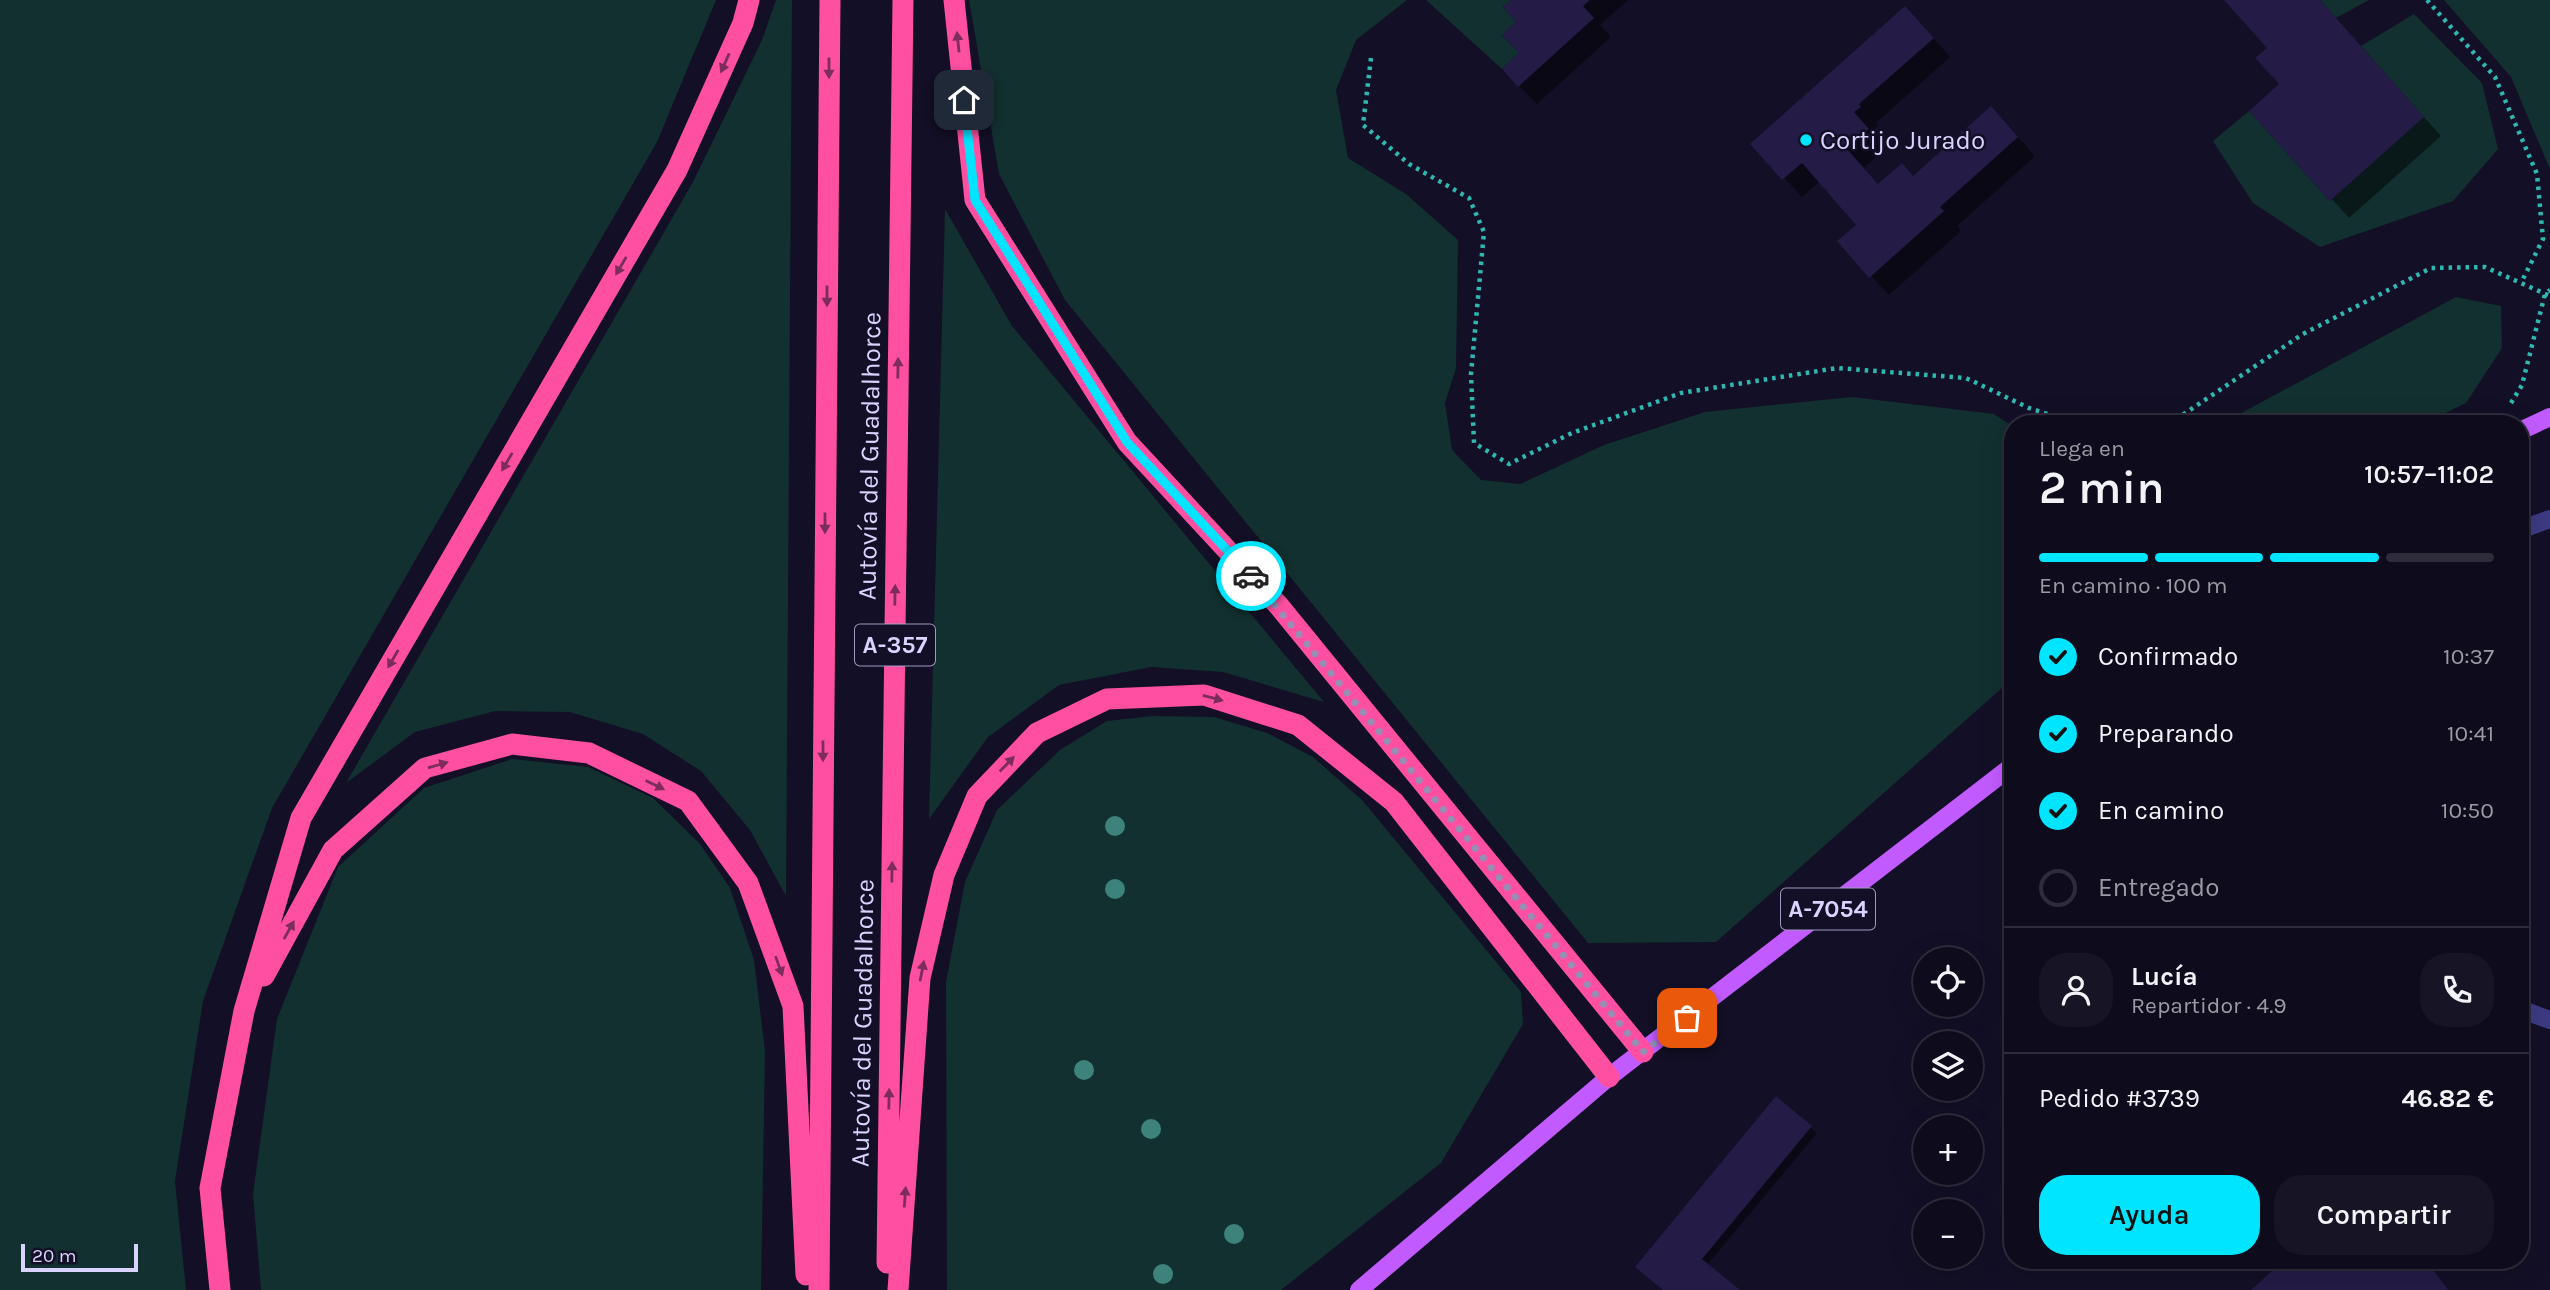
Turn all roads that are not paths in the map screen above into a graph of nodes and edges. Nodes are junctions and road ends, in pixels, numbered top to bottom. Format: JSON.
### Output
{"nodes":[{"id":1,"x":749,"y":0,"type":"edge"},
{"id":2,"x":830,"y":0,"type":"edge"},
{"id":3,"x":903,"y":0,"type":"edge"},
{"id":4,"x":954,"y":0,"type":"edge"},
{"id":5,"x":2550,"y":417,"type":"edge"},
{"id":6,"x":2529,"y":427,"type":"edge"},
{"id":7,"x":2550,"y":519,"type":"edge"},
{"id":8,"x":2529,"y":527,"type":"edge"},
{"id":9,"x":2004,"y":772,"type":"edge"},
{"id":10,"x":244,"y":1011,"type":"junction"},
{"id":11,"x":2529,"y":1012,"type":"edge"},
{"id":12,"x":2550,"y":1020,"type":"edge"},
{"id":13,"x":1643,"y":1052,"type":"junction"},
{"id":14,"x":1609,"y":1077,"type":"junction"},
{"id":15,"x":220,"y":1290,"type":"edge"},
{"id":16,"x":807,"y":1290,"type":"edge"},
{"id":17,"x":819,"y":1290,"type":"edge"},
{"id":18,"x":887,"y":1290,"type":"edge"},
{"id":19,"x":898,"y":1290,"type":"edge"},
{"id":20,"x":1359,"y":1290,"type":"edge"}],
"edges":[{"from":1,"to":10,"type":"highway","one_way":true},
{"from":2,"to":17,"type":"highway","name":"Autovía del Guadalhorce","number":"A-357","one_way":true},
{"from":18,"to":3,"type":"highway","name":"Autovía del Guadalhorce","number":"A-357","one_way":true},
{"from":13,"to":4,"type":"highway","one_way":true},
{"from":5,"to":6,"type":"main road"},
{"from":7,"to":8,"type":"lane"},
{"from":9,"to":13,"type":"main road","number":"A-7054"},
{"from":10,"to":15,"type":"highway"},
{"from":10,"to":16,"type":"highway","one_way":true},
{"from":11,"to":12,"type":"lane"},
{"from":13,"to":14,"type":"main road","number":"A-7054"},
{"from":19,"to":14,"type":"highway","one_way":true},
{"from":14,"to":20,"type":"main road","number":"A-7054"}]}
